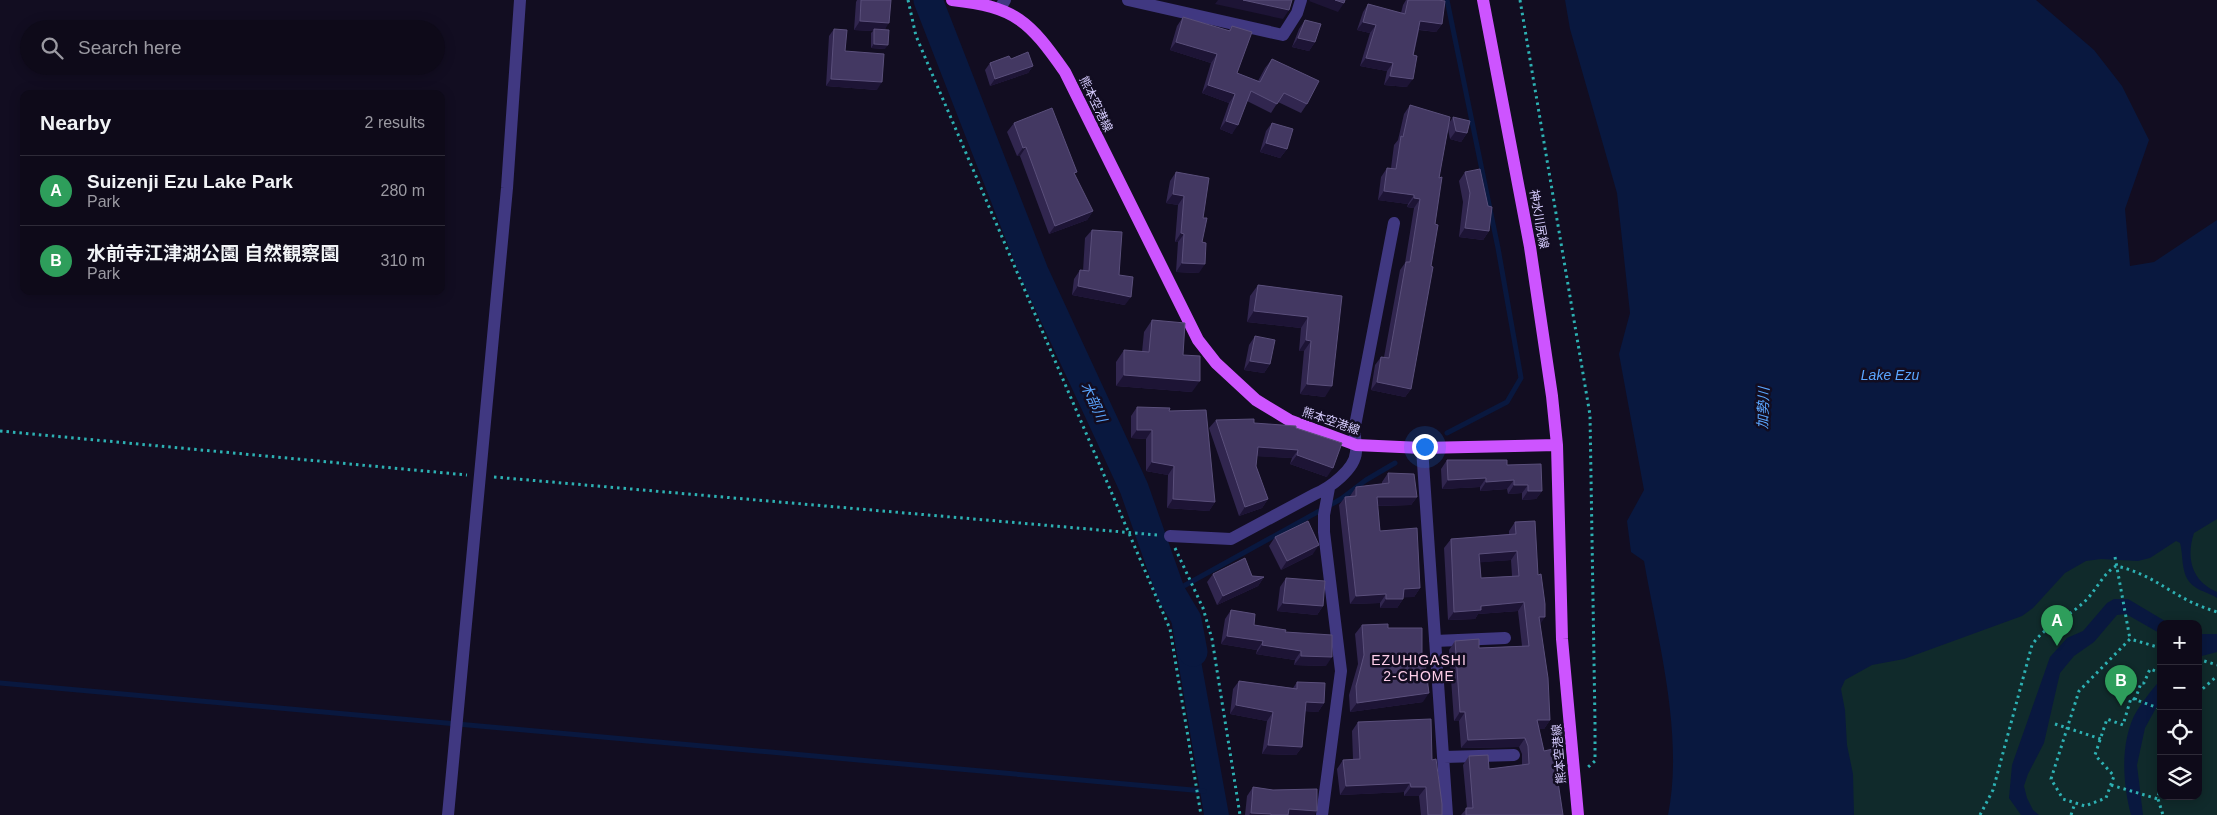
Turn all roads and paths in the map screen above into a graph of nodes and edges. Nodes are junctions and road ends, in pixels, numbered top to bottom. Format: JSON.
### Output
{"nodes":[{"id":1,"x":520,"y":0,"type":"edge"},
{"id":2,"x":908,"y":0,"type":"edge"},
{"id":3,"x":952,"y":0,"type":"edge"},
{"id":4,"x":1128,"y":0,"type":"edge"},
{"id":5,"x":1302,"y":0,"type":"edge"},
{"id":6,"x":1483,"y":0,"type":"edge"},
{"id":7,"x":1520,"y":0,"type":"edge"},
{"id":8,"x":1002,"y":4,"type":"edge"},
{"id":9,"x":1394,"y":223,"type":"dead end"},
{"id":10,"x":0,"y":431,"type":"edge"},
{"id":11,"x":1356,"y":445,"type":"junction"},
{"id":12,"x":1557,"y":445,"type":"junction"},
{"id":13,"x":1422,"y":448,"type":"junction"},
{"id":14,"x":480,"y":476,"type":"junction"},
{"id":15,"x":1329,"y":491,"type":"junction"},
{"id":16,"x":1129,"y":532,"type":"junction"},
{"id":17,"x":1168,"y":536,"type":"junction"},
{"id":18,"x":2115,"y":557,"type":"dead end"},
{"id":19,"x":2116,"y":566,"type":"junction"},
{"id":20,"x":2217,"y":612,"type":"edge"},
{"id":21,"x":1505,"y":638,"type":"dead end"},
{"id":22,"x":2130,"y":639,"type":"junction"},
{"id":23,"x":1435,"y":641,"type":"junction"},
{"id":24,"x":2157,"y":647,"type":"edge"},
{"id":25,"x":2202,"y":660,"type":"edge"},
{"id":26,"x":2161,"y":665,"type":"edge"},
{"id":27,"x":2217,"y":665,"type":"edge"},
{"id":28,"x":2217,"y":676,"type":"edge"},
{"id":29,"x":2202,"y":689,"type":"edge"},
{"id":30,"x":2136,"y":700,"type":"junction"},
{"id":31,"x":2157,"y":708,"type":"edge"},
{"id":32,"x":2055,"y":724,"type":"dead end"},
{"id":33,"x":2101,"y":739,"type":"junction"},
{"id":34,"x":1514,"y":755,"type":"dead end"},
{"id":35,"x":1444,"y":757,"type":"junction"},
{"id":36,"x":1574,"y":771,"type":"junction"},
{"id":37,"x":2111,"y":785,"type":"junction"},
{"id":38,"x":2157,"y":799,"type":"edge"},
{"id":39,"x":2158,"y":800,"type":"edge"},
{"id":40,"x":2075,"y":803,"type":"junction"},
{"id":41,"x":448,"y":815,"type":"edge"},
{"id":42,"x":1201,"y":815,"type":"edge"},
{"id":43,"x":1240,"y":815,"type":"edge"},
{"id":44,"x":1322,"y":815,"type":"edge"},
{"id":45,"x":1447,"y":815,"type":"edge"},
{"id":46,"x":1578,"y":815,"type":"edge"},
{"id":47,"x":1980,"y":815,"type":"edge"},
{"id":48,"x":2071,"y":815,"type":"edge"},
{"id":49,"x":2163,"y":815,"type":"edge"}],
"edges":[{"from":1,"to":14,"type":"street"},
{"from":2,"to":16,"type":"path"},
{"from":3,"to":8,"type":"main road","name":"熊本空港線"},
{"from":4,"to":5,"type":"street"},
{"from":6,"to":12,"type":"main road","name":"神水川尻線"},
{"from":7,"to":36,"type":"path"},
{"from":8,"to":11,"type":"main road","name":"熊本空港線"},
{"from":9,"to":11,"type":"street"},
{"from":10,"to":14,"type":"path"},
{"from":11,"to":13,"type":"main road","name":"熊本空港線"},
{"from":11,"to":15,"type":"street"},
{"from":12,"to":13,"type":"main road","name":"熊本空港線"},
{"from":12,"to":36,"type":"main road","name":"熊本空港線"},
{"from":13,"to":23,"type":"street"},
{"from":14,"to":16,"type":"path"},
{"from":14,"to":41,"type":"street"},
{"from":15,"to":17,"type":"street"},
{"from":15,"to":44,"type":"street"},
{"from":16,"to":17,"type":"path"},
{"from":16,"to":42,"type":"path"},
{"from":17,"to":43,"type":"path"},
{"from":18,"to":19,"type":"path","bridge":true},
{"from":19,"to":20,"type":"path"},
{"from":19,"to":22,"type":"path","bridge":true},
{"from":19,"to":47,"type":"path"},
{"from":21,"to":23,"type":"street"},
{"from":22,"to":24,"type":"path"},
{"from":22,"to":40,"type":"path"},
{"from":23,"to":35,"type":"street"},
{"from":25,"to":27,"type":"path"},
{"from":26,"to":30,"type":"path"},
{"from":28,"to":29,"type":"path"},
{"from":30,"to":31,"type":"path"},
{"from":30,"to":33,"type":"path"},
{"from":32,"to":33,"type":"path"},
{"from":33,"to":37,"type":"path"},
{"from":34,"to":35,"type":"street"},
{"from":35,"to":45,"type":"street"},
{"from":36,"to":46,"type":"main road","name":"熊本空港線"},
{"from":37,"to":38,"type":"path"},
{"from":37,"to":40,"type":"path"},
{"from":39,"to":49,"type":"path"},
{"from":40,"to":48,"type":"path"}]}
